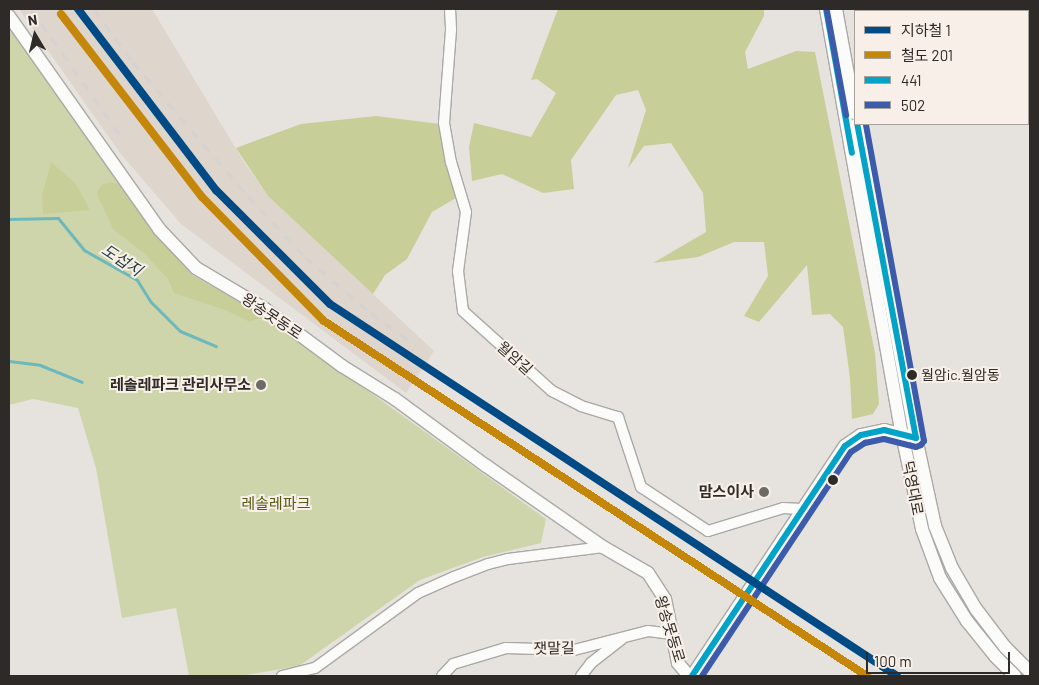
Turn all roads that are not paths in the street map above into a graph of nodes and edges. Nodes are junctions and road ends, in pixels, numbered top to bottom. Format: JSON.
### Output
{"nodes":[{"id":1,"x":450,"y":9,"type":"edge"},
{"id":2,"x":826,"y":9,"type":"edge"},
{"id":3,"x":836,"y":9,"type":"edge"},
{"id":4,"x":9,"y":16,"type":"edge"},
{"id":5,"x":854,"y":108,"type":"edge"},
{"id":6,"x":857,"y":125,"type":"edge"},
{"id":7,"x":902,"y":434,"type":"junction"},
{"id":8,"x":916,"y":438,"type":"junction"},
{"id":9,"x":805,"y":508,"type":"junction"},
{"id":10,"x":603,"y":547,"type":"junction"},
{"id":11,"x":672,"y":634,"type":"junction"},
{"id":12,"x":625,"y":637,"type":"junction"},
{"id":13,"x":1030,"y":672,"type":"edge"},
{"id":14,"x":282,"y":676,"type":"edge"},
{"id":15,"x":442,"y":676,"type":"edge"},
{"id":16,"x":581,"y":676,"type":"edge"},
{"id":17,"x":691,"y":676,"type":"edge"},
{"id":18,"x":1014,"y":676,"type":"edge"}],
"edges":[{"from":1,"to":9,"type":"street","name":"월암길"},
{"from":2,"to":7,"type":"street","name":"덕영대로"},
{"from":3,"to":5,"type":"street"},
{"from":4,"to":10,"type":"street","name":"왕송못동로"},
{"from":6,"to":8,"type":"street","name":"덕영대로"},
{"from":7,"to":8,"type":"street","name":"왕송못동로"},
{"from":7,"to":9,"type":"street","name":"왕송못동로"},
{"from":7,"to":18,"type":"street","name":"덕영대로"},
{"from":8,"to":13,"type":"street","name":"덕영대로"},
{"from":9,"to":17,"type":"street","name":"왕송못동로"},
{"from":10,"to":11,"type":"street","name":"왕송못동로"},
{"from":10,"to":14,"type":"street"},
{"from":11,"to":12,"type":"street","name":"잿말길"},
{"from":11,"to":17,"type":"street","name":"왕송못동로"},
{"from":12,"to":15,"type":"street","name":"잿말길"},
{"from":12,"to":16,"type":"street"}]}
